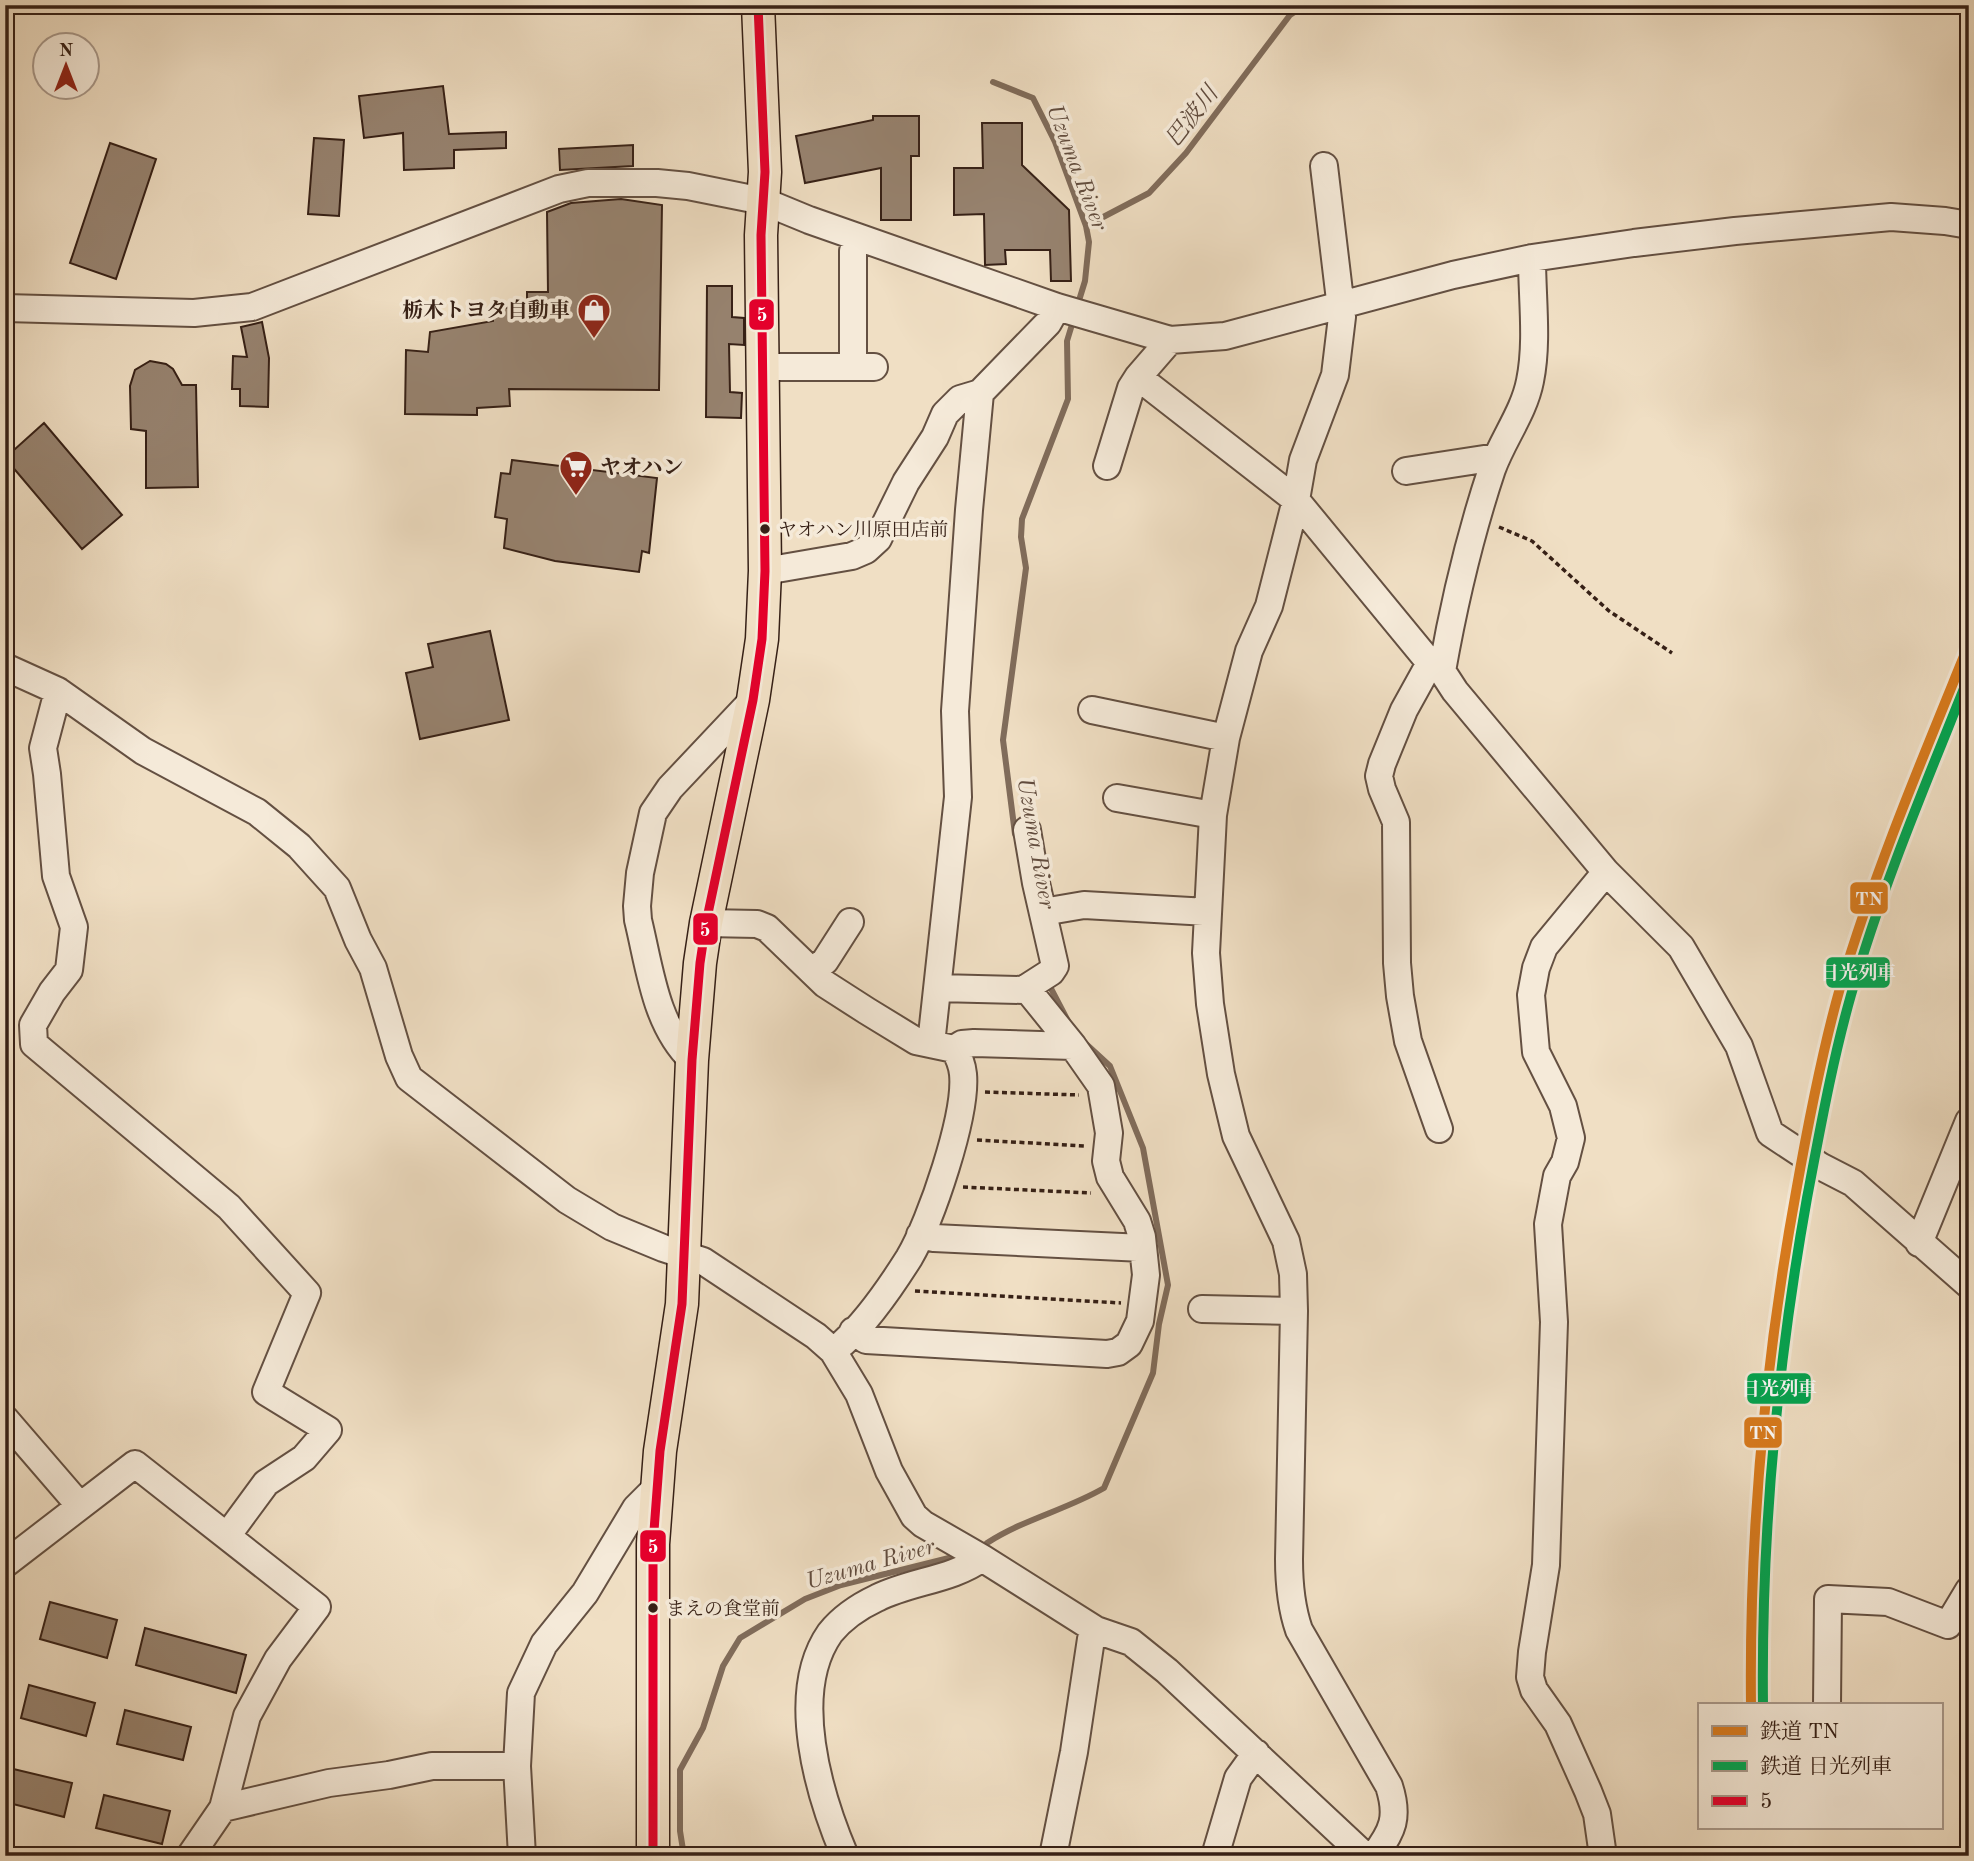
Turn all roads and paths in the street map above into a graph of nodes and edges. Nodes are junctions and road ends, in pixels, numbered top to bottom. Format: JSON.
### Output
{"nodes":[{"id":1,"x":758,"y":5,"type":"edge"},
{"id":2,"x":1324,"y":166,"type":"dead end"},
{"id":3,"x":763,"y":201,"type":"junction"},
{"id":4,"x":1969,"y":225,"type":"edge"},
{"id":5,"x":857,"y":237,"type":"junction"},
{"id":6,"x":1532,"y":258,"type":"junction"},
{"id":7,"x":1340,"y":306,"type":"junction"},
{"id":8,"x":5,"y":308,"type":"edge"},
{"id":9,"x":1060,"y":308,"type":"junction"},
{"id":10,"x":1170,"y":340,"type":"junction"},
{"id":11,"x":762,"y":368,"type":"junction"},
{"id":12,"x":1138,"y":377,"type":"junction"},
{"id":13,"x":980,"y":393,"type":"junction"},
{"id":14,"x":1497,"y":457,"type":"junction"},
{"id":15,"x":1107,"y":466,"type":"dead end"},
{"id":16,"x":1406,"y":471,"type":"dead end"},
{"id":17,"x":1296,"y":500,"type":"junction"},
{"id":18,"x":1478,"y":517,"type":"junction"},
{"id":19,"x":765,"y":571,"type":"junction"},
{"id":20,"x":1672,"y":653,"type":"dead end"},
{"id":21,"x":5,"y":667,"type":"edge"},
{"id":22,"x":1436,"y":667,"type":"junction"},
{"id":23,"x":58,"y":691,"type":"junction"},
{"id":24,"x":753,"y":700,"type":"junction"},
{"id":25,"x":1092,"y":710,"type":"dead end"},
{"id":26,"x":1226,"y":738,"type":"junction"},
{"id":27,"x":1117,"y":798,"type":"dead end"},
{"id":28,"x":1213,"y":815,"type":"junction"},
{"id":29,"x":1027,"y":830,"type":"dead end"},
{"id":30,"x":1606,"y":872,"type":"junction"},
{"id":31,"x":1043,"y":912,"type":"junction"},
{"id":32,"x":1208,"y":912,"type":"junction"},
{"id":33,"x":850,"y":922,"type":"dead end"},
{"id":34,"x":706,"y":923,"type":"junction"},
{"id":35,"x":812,"y":971,"type":"junction"},
{"id":36,"x":1037,"y":982,"type":"junction"},
{"id":37,"x":938,"y":988,"type":"junction"},
{"id":38,"x":1073,"y":1046,"type":"junction"},
{"id":39,"x":943,"y":1047,"type":"junction"},
{"id":40,"x":692,"y":1060,"type":"junction"},
{"id":41,"x":962,"y":1091,"type":"junction"},
{"id":42,"x":1102,"y":1096,"type":"junction"},
{"id":43,"x":1969,"y":1121,"type":"edge"},
{"id":44,"x":1438,"y":1129,"type":"dead end"},
{"id":45,"x":953,"y":1136,"type":"junction"},
{"id":46,"x":1107,"y":1151,"type":"junction"},
{"id":47,"x":939,"y":1184,"type":"junction"},
{"id":48,"x":1117,"y":1189,"type":"junction"},
{"id":49,"x":920,"y":1235,"type":"junction"},
{"id":50,"x":1919,"y":1243,"type":"junction"},
{"id":51,"x":1143,"y":1248,"type":"junction"},
{"id":52,"x":685,"y":1255,"type":"junction"},
{"id":53,"x":891,"y":1282,"type":"junction"},
{"id":54,"x":1969,"y":1285,"type":"edge"},
{"id":55,"x":1202,"y":1309,"type":"dead end"},
{"id":56,"x":1294,"y":1311,"type":"junction"},
{"id":57,"x":1142,"y":1313,"type":"junction"},
{"id":58,"x":853,"y":1332,"type":"junction"},
{"id":59,"x":834,"y":1351,"type":"junction"},
{"id":60,"x":5,"y":1419,"type":"edge"},
{"id":61,"x":656,"y":1488,"type":"junction"},
{"id":62,"x":80,"y":1506,"type":"junction"},
{"id":63,"x":227,"y":1536,"type":"junction"},
{"id":64,"x":982,"y":1558,"type":"junction"},
{"id":65,"x":5,"y":1564,"type":"edge"},
{"id":66,"x":1969,"y":1590,"type":"edge"},
{"id":67,"x":1096,"y":1630,"type":"junction"},
{"id":68,"x":1827,"y":1703,"type":"edge"},
{"id":69,"x":1256,"y":1753,"type":"junction"},
{"id":70,"x":517,"y":1766,"type":"junction"},
{"id":71,"x":223,"y":1808,"type":"junction"},
{"id":72,"x":190,"y":1856,"type":"edge"},
{"id":73,"x":523,"y":1856,"type":"edge"},
{"id":74,"x":653,"y":1856,"type":"edge"},
{"id":75,"x":845,"y":1856,"type":"edge"},
{"id":76,"x":1053,"y":1856,"type":"edge"},
{"id":77,"x":1215,"y":1856,"type":"edge"},
{"id":78,"x":1365,"y":1856,"type":"edge"},
{"id":79,"x":1374,"y":1856,"type":"edge"},
{"id":80,"x":1603,"y":1856,"type":"edge"}],
"edges":[{"from":1,"to":3,"type":"main road"},
{"from":2,"to":7,"type":"street"},
{"from":3,"to":5,"type":"street"},
{"from":3,"to":8,"type":"street"},
{"from":3,"to":11,"type":"main road"},
{"from":4,"to":6,"type":"street"},
{"from":5,"to":9,"type":"street"},
{"from":5,"to":11,"type":"street"},
{"from":6,"to":7,"type":"street"},
{"from":6,"to":14,"type":"street"},
{"from":7,"to":10,"type":"street"},
{"from":7,"to":17,"type":"street"},
{"from":9,"to":10,"type":"street"},
{"from":9,"to":13,"type":"street"},
{"from":10,"to":12,"type":"street"},
{"from":11,"to":19,"type":"main road"},
{"from":12,"to":15,"type":"street"},
{"from":12,"to":17,"type":"street"},
{"from":13,"to":19,"type":"street"},
{"from":13,"to":37,"type":"street"},
{"from":14,"to":16,"type":"street"},
{"from":14,"to":18,"type":"street"},
{"from":17,"to":22,"type":"street"},
{"from":17,"to":26,"type":"street"},
{"from":18,"to":20,"type":"path"},
{"from":18,"to":22,"type":"street"},
{"from":19,"to":24,"type":"main road"},
{"from":21,"to":23,"type":"street"},
{"from":22,"to":30,"type":"street"},
{"from":22,"to":44,"type":"street"},
{"from":23,"to":52,"type":"street"},
{"from":23,"to":63,"type":"street"},
{"from":24,"to":34,"type":"main road"},
{"from":24,"to":40,"type":"street"},
{"from":25,"to":26,"type":"street"},
{"from":26,"to":28,"type":"street"},
{"from":27,"to":28,"type":"street"},
{"from":28,"to":32,"type":"street"},
{"from":29,"to":31,"type":"street"},
{"from":30,"to":50,"type":"street"},
{"from":30,"to":80,"type":"street"},
{"from":31,"to":32,"type":"street"},
{"from":31,"to":36,"type":"street"},
{"from":32,"to":56,"type":"street"},
{"from":33,"to":35,"type":"street"},
{"from":34,"to":35,"type":"street"},
{"from":34,"to":40,"type":"main road"},
{"from":35,"to":39,"type":"street"},
{"from":36,"to":37,"type":"street"},
{"from":36,"to":38,"type":"street"},
{"from":37,"to":39,"type":"street"},
{"from":38,"to":39,"type":"street"},
{"from":38,"to":42,"type":"street"},
{"from":39,"to":41,"type":"street"},
{"from":40,"to":52,"type":"main road"},
{"from":41,"to":42,"type":"path"},
{"from":41,"to":45,"type":"street"},
{"from":42,"to":46,"type":"street"},
{"from":43,"to":50,"type":"street"},
{"from":45,"to":46,"type":"path"},
{"from":45,"to":47,"type":"street"},
{"from":46,"to":48,"type":"street"},
{"from":47,"to":48,"type":"path"},
{"from":47,"to":49,"type":"street"},
{"from":48,"to":51,"type":"street"},
{"from":49,"to":51,"type":"street"},
{"from":49,"to":53,"type":"street"},
{"from":50,"to":54,"type":"street"},
{"from":51,"to":57,"type":"street"},
{"from":52,"to":59,"type":"street"},
{"from":52,"to":61,"type":"main road"},
{"from":53,"to":57,"type":"path"},
{"from":53,"to":58,"type":"street"},
{"from":55,"to":56,"type":"street"},
{"from":56,"to":79,"type":"street"},
{"from":57,"to":58,"type":"street"},
{"from":58,"to":59,"type":"street"},
{"from":59,"to":64,"type":"street"},
{"from":60,"to":62,"type":"street"},
{"from":61,"to":70,"type":"street"},
{"from":61,"to":74,"type":"main road"},
{"from":62,"to":63,"type":"street"},
{"from":62,"to":65,"type":"street"},
{"from":63,"to":71,"type":"street"},
{"from":64,"to":67,"type":"street"},
{"from":64,"to":75,"type":"street"},
{"from":66,"to":68,"type":"street"},
{"from":67,"to":69,"type":"street"},
{"from":67,"to":76,"type":"street"},
{"from":69,"to":77,"type":"street"},
{"from":69,"to":78,"type":"street"},
{"from":70,"to":71,"type":"street"},
{"from":70,"to":73,"type":"street"},
{"from":71,"to":72,"type":"street"}]}
